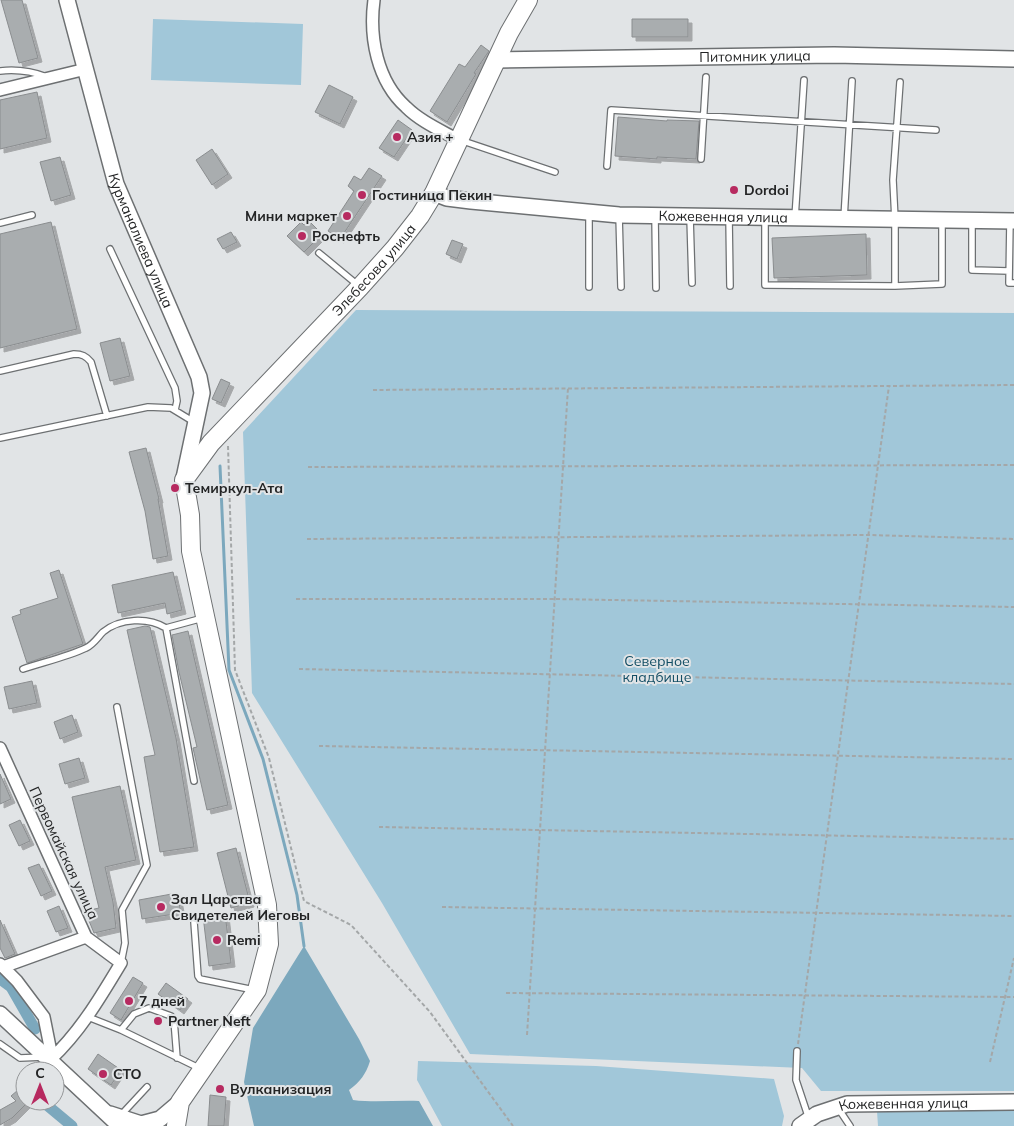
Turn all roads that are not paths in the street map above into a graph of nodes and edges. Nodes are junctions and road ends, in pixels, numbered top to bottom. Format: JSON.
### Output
{"nodes":[{"id":1,"x":67,"y":0,"type":"edge"},
{"id":2,"x":374,"y":0,"type":"edge"},
{"id":3,"x":528,"y":0,"type":"edge"},
{"id":4,"x":1014,"y":59,"type":"edge"},
{"id":5,"x":496,"y":60,"type":"junction"},
{"id":6,"x":86,"y":69,"type":"junction"},
{"id":7,"x":1,"y":70,"type":"edge"},
{"id":8,"x":706,"y":76,"type":"dead end"},
{"id":9,"x":49,"y":78,"type":"junction"},
{"id":10,"x":804,"y":80,"type":"dead end"},
{"id":11,"x":852,"y":81,"type":"dead end"},
{"id":12,"x":900,"y":82,"type":"dead end"},
{"id":13,"x":0,"y":90,"type":"edge"},
{"id":14,"x":703,"y":116,"type":"junction"},
{"id":15,"x":802,"y":121,"type":"junction"},
{"id":16,"x":849,"y":124,"type":"junction"},
{"id":17,"x":896,"y":127,"type":"junction"},
{"id":18,"x":936,"y":130,"type":"dead end"},
{"id":19,"x":458,"y":140,"type":"junction"},
{"id":20,"x":700,"y":158,"type":"dead end"},
{"id":21,"x":607,"y":166,"type":"dead end"},
{"id":22,"x":555,"y":172,"type":"dead end"},
{"id":23,"x":434,"y":193,"type":"junction"},
{"id":24,"x":589,"y":213,"type":"junction"},
{"id":25,"x":32,"y":215,"type":"dead end"},
{"id":26,"x":619,"y":215,"type":"junction"},
{"id":27,"x":656,"y":216,"type":"junction"},
{"id":28,"x":690,"y":217,"type":"junction"},
{"id":29,"x":729,"y":217,"type":"junction"},
{"id":30,"x":765,"y":218,"type":"junction"},
{"id":31,"x":795,"y":218,"type":"junction"},
{"id":32,"x":844,"y":219,"type":"junction"},
{"id":33,"x":895,"y":220,"type":"junction"},
{"id":34,"x":942,"y":220,"type":"junction"},
{"id":35,"x":972,"y":221,"type":"junction"},
{"id":36,"x":1012,"y":221,"type":"edge"},
{"id":37,"x":0,"y":223,"type":"edge"},
{"id":38,"x":110,"y":249,"type":"dead end"},
{"id":39,"x":319,"y":253,"type":"dead end"},
{"id":40,"x":1009,"y":272,"type":"junction"},
{"id":41,"x":692,"y":283,"type":"dead end"},
{"id":42,"x":1014,"y":283,"type":"edge"},
{"id":43,"x":730,"y":286,"type":"dead end"},
{"id":44,"x":895,"y":286,"type":"junction"},
{"id":45,"x":360,"y":287,"type":"junction"},
{"id":46,"x":589,"y":288,"type":"dead end"},
{"id":47,"x":621,"y":288,"type":"dead end"},
{"id":48,"x":656,"y":288,"type":"dead end"},
{"id":49,"x":0,"y":371,"type":"edge"},
{"id":50,"x":175,"y":410,"type":"junction"},
{"id":51,"x":107,"y":416,"type":"junction"},
{"id":52,"x":196,"y":424,"type":"junction"},
{"id":53,"x":0,"y":438,"type":"edge"},
{"id":54,"x":184,"y":480,"type":"junction"},
{"id":55,"x":205,"y":618,"type":"junction"},
{"id":56,"x":166,"y":628,"type":"junction"},
{"id":57,"x":23,"y":669,"type":"dead end"},
{"id":58,"x":117,"y":707,"type":"dead end"},
{"id":59,"x":0,"y":748,"type":"edge"},
{"id":60,"x":194,"y":781,"type":"dead end"},
{"id":61,"x":194,"y":922,"type":"dead end"},
{"id":62,"x":86,"y":937,"type":"junction"},
{"id":63,"x":120,"y":963,"type":"junction"},
{"id":64,"x":2,"y":966,"type":"edge"},
{"id":65,"x":257,"y":990,"type":"junction"},
{"id":66,"x":0,"y":1014,"type":"edge"},
{"id":67,"x":88,"y":1017,"type":"junction"},
{"id":68,"x":121,"y":1030,"type":"junction"},
{"id":69,"x":0,"y":1044,"type":"edge"},
{"id":70,"x":798,"y":1051,"type":"road end"},
{"id":71,"x":177,"y":1058,"type":"junction"},
{"id":72,"x":48,"y":1059,"type":"junction"},
{"id":73,"x":202,"y":1070,"type":"junction"},
{"id":74,"x":147,"y":1087,"type":"dead end"},
{"id":75,"x":180,"y":1102,"type":"junction"},
{"id":76,"x":1014,"y":1102,"type":"edge"},
{"id":77,"x":837,"y":1106,"type":"junction"},
{"id":78,"x":120,"y":1122,"type":"edge"},
{"id":79,"x":804,"y":1122,"type":"edge"},
{"id":80,"x":176,"y":1126,"type":"edge"},
{"id":81,"x":850,"y":1126,"type":"edge"}],
"edges":[{"from":1,"to":6,"type":"street","name":"Курманалиева улица"},
{"from":2,"to":19,"type":"street"},
{"from":3,"to":5,"type":"main road","name":"Элебесова улица"},
{"from":4,"to":5,"type":"street","name":"Питомник улица"},
{"from":5,"to":19,"type":"main road","name":"Элебесова улица"},
{"from":6,"to":9,"type":"street"},
{"from":6,"to":52,"type":"street","name":"Курманалиева улица"},
{"from":7,"to":9,"type":"lane"},
{"from":8,"to":14,"type":"lane"},
{"from":9,"to":13,"type":"street"},
{"from":10,"to":15,"type":"lane"},
{"from":11,"to":16,"type":"lane"},
{"from":12,"to":17,"type":"lane"},
{"from":14,"to":15,"type":"lane"},
{"from":14,"to":20,"type":"lane"},
{"from":14,"to":21,"type":"lane"},
{"from":15,"to":16,"type":"lane"},
{"from":15,"to":31,"type":"lane"},
{"from":16,"to":17,"type":"lane"},
{"from":16,"to":32,"type":"lane"},
{"from":17,"to":18,"type":"lane"},
{"from":17,"to":33,"type":"lane"},
{"from":19,"to":22,"type":"lane"},
{"from":19,"to":23,"type":"main road","name":"Элебесова улица"},
{"from":23,"to":24,"type":"street","name":"Кожевенная улица"},
{"from":23,"to":45,"type":"main road","name":"Элебесова улица"},
{"from":24,"to":26,"type":"street","name":"Кожевенная улица"},
{"from":24,"to":46,"type":"lane"},
{"from":25,"to":37,"type":"lane"},
{"from":26,"to":27,"type":"street","name":"Кожевенная улица"},
{"from":26,"to":47,"type":"lane"},
{"from":27,"to":28,"type":"street","name":"Кожевенная улица"},
{"from":27,"to":48,"type":"lane"},
{"from":28,"to":29,"type":"street","name":"Кожевенная улица"},
{"from":28,"to":41,"type":"lane"},
{"from":29,"to":30,"type":"street","name":"Кожевенная улица"},
{"from":29,"to":43,"type":"lane"},
{"from":30,"to":31,"type":"street","name":"Кожевенная улица"},
{"from":30,"to":44,"type":"lane"},
{"from":31,"to":32,"type":"street","name":"Кожевенная улица"},
{"from":32,"to":33,"type":"street","name":"Кожевенная улица"},
{"from":33,"to":34,"type":"street","name":"Кожевенная улица"},
{"from":33,"to":44,"type":"lane"},
{"from":34,"to":35,"type":"street","name":"Кожевенная улица"},
{"from":34,"to":44,"type":"lane"},
{"from":35,"to":36,"type":"street","name":"Кожевенная улица"},
{"from":35,"to":40,"type":"lane"},
{"from":36,"to":40,"type":"lane"},
{"from":38,"to":50,"type":"lane"},
{"from":39,"to":45,"type":"lane"},
{"from":40,"to":42,"type":"lane"},
{"from":45,"to":54,"type":"main road","name":"Элебесова улица"},
{"from":49,"to":51,"type":"lane"},
{"from":50,"to":51,"type":"lane"},
{"from":50,"to":52,"type":"lane"},
{"from":51,"to":53,"type":"lane"},
{"from":52,"to":54,"type":"street","name":"Курманалиева улица"},
{"from":54,"to":55,"type":"main road"},
{"from":55,"to":56,"type":"lane"},
{"from":55,"to":65,"type":"main road"},
{"from":56,"to":57,"type":"lane"},
{"from":56,"to":60,"type":"lane"},
{"from":58,"to":63,"type":"lane"},
{"from":59,"to":62,"type":"street","name":"Первомайская улица"},
{"from":61,"to":65,"type":"lane"},
{"from":62,"to":63,"type":"street","name":"Первомайская улица"},
{"from":62,"to":64,"type":"street"},
{"from":63,"to":67,"type":"street"},
{"from":64,"to":72,"type":"street"},
{"from":65,"to":73,"type":"main road"},
{"from":66,"to":72,"type":"street"},
{"from":67,"to":68,"type":"lane"},
{"from":67,"to":72,"type":"street"},
{"from":68,"to":71,"type":"lane"},
{"from":68,"to":71,"type":"lane"},
{"from":69,"to":72,"type":"lane"},
{"from":70,"to":79,"type":"lane"},
{"from":71,"to":73,"type":"lane"},
{"from":72,"to":78,"type":"street"},
{"from":73,"to":75,"type":"main road"},
{"from":74,"to":78,"type":"lane"},
{"from":75,"to":78,"type":"street"},
{"from":75,"to":80,"type":"main road"},
{"from":76,"to":77,"type":"street","name":"Кожевенная улица"},
{"from":77,"to":79,"type":"street","name":"Кожевенная улица"},
{"from":77,"to":81,"type":"lane"}]}
